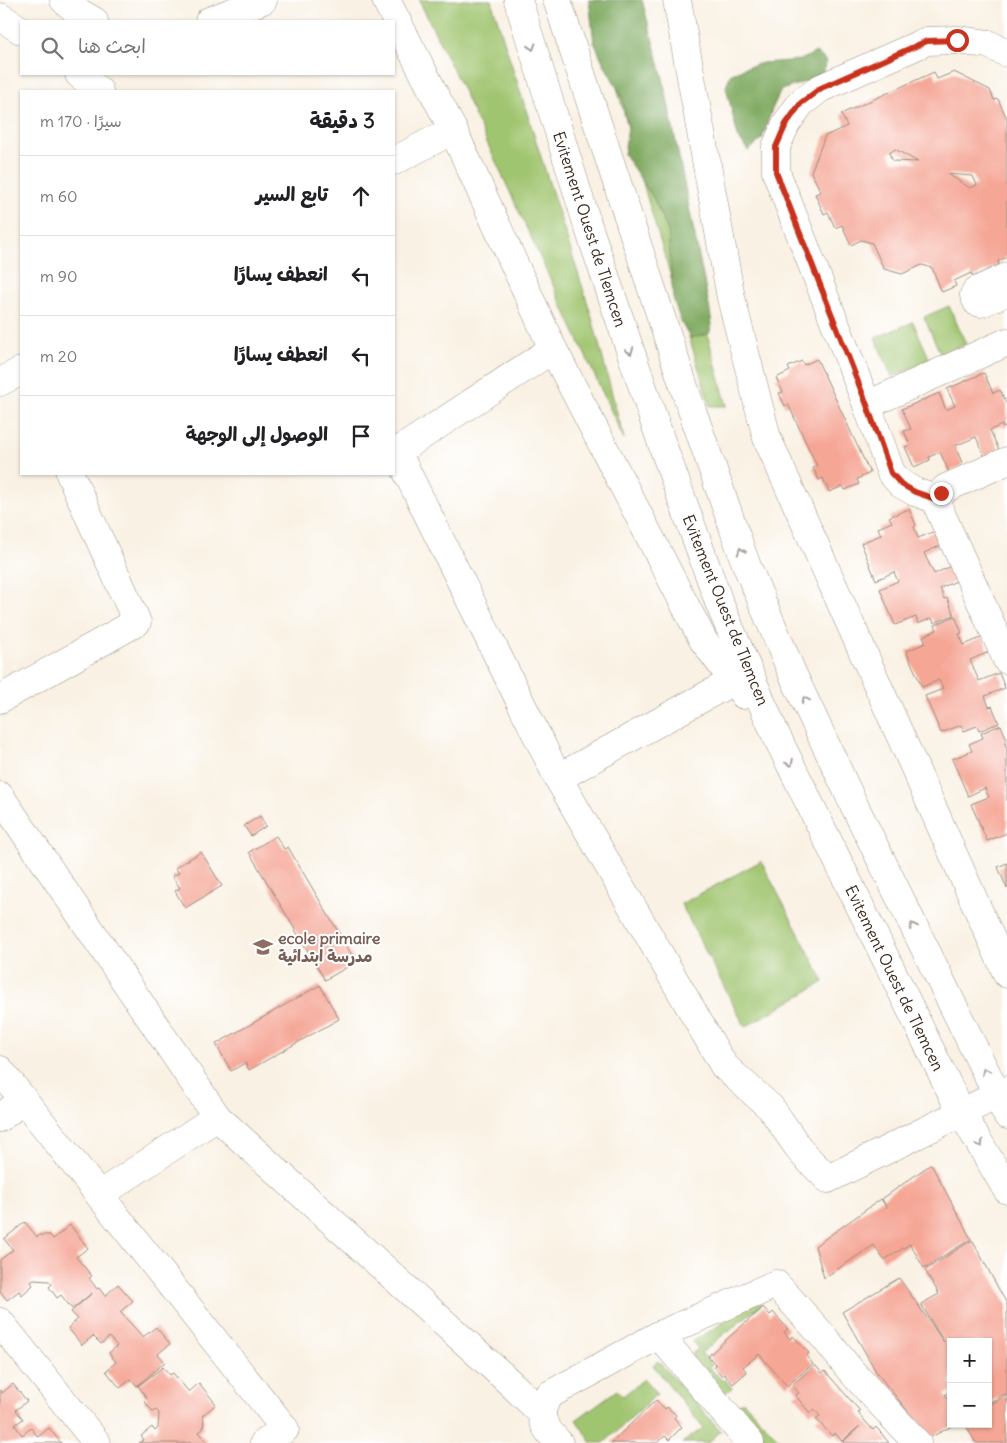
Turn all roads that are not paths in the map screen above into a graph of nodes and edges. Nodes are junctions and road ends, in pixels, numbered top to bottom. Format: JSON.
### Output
{"nodes":[{"id":1,"x":64,"y":0,"type":"edge"},
{"id":2,"x":263,"y":0,"type":"edge"},
{"id":3,"x":386,"y":0,"type":"edge"},
{"id":4,"x":518,"y":0,"type":"edge"},
{"id":5,"x":557,"y":0,"type":"edge"},
{"id":6,"x":677,"y":0,"type":"edge"},
{"id":7,"x":0,"y":17,"type":"edge"},
{"id":8,"x":92,"y":20,"type":"edge"},
{"id":9,"x":212,"y":20,"type":"edge"},
{"id":10,"x":20,"y":29,"type":"edge"},
{"id":11,"x":1007,"y":52,"type":"edge"},
{"id":12,"x":80,"y":75,"type":"edge"},
{"id":13,"x":98,"y":90,"type":"edge"},
{"id":14,"x":453,"y":130,"type":"junction"},
{"id":15,"x":395,"y":160,"type":"edge"},
{"id":16,"x":1007,"y":277,"type":"edge"},
{"id":17,"x":1007,"y":292,"type":"edge"},
{"id":18,"x":1005,"y":348,"type":"edge"},
{"id":19,"x":553,"y":349,"type":"junction"},
{"id":20,"x":20,"y":372,"type":"edge"},
{"id":21,"x":0,"y":382,"type":"edge"},
{"id":22,"x":867,"y":405,"type":"junction"},
{"id":23,"x":395,"y":450,"type":"edge"},
{"id":24,"x":1007,"y":461,"type":"edge"},
{"id":25,"x":70,"y":475,"type":"edge"},
{"id":26,"x":938,"y":500,"type":"junction"},
{"id":27,"x":999,"y":623,"type":"edge"},
{"id":28,"x":1007,"y":660,"type":"edge"},
{"id":29,"x":733,"y":681,"type":"junction"},
{"id":30,"x":0,"y":699,"type":"edge"},
{"id":31,"x":774,"y":731,"type":"junction"},
{"id":32,"x":558,"y":778,"type":"junction"},
{"id":33,"x":0,"y":796,"type":"edge"},
{"id":34,"x":1007,"y":974,"type":"edge"},
{"id":35,"x":0,"y":1070,"type":"edge"},
{"id":36,"x":23,"y":1100,"type":"junction"},
{"id":37,"x":1004,"y":1100,"type":"edge"},
{"id":38,"x":961,"y":1112,"type":"junction"},
{"id":39,"x":217,"y":1117,"type":"junction"},
{"id":40,"x":0,"y":1118,"type":"edge"},
{"id":41,"x":1007,"y":1190,"type":"edge"},
{"id":42,"x":99,"y":1195,"type":"junction"},
{"id":43,"x":0,"y":1322,"type":"edge"},
{"id":44,"x":659,"y":1335,"type":"junction"},
{"id":45,"x":542,"y":1413,"type":"junction"},
{"id":46,"x":97,"y":1443,"type":"edge"},
{"id":47,"x":264,"y":1443,"type":"edge"},
{"id":48,"x":559,"y":1443,"type":"edge"},
{"id":49,"x":750,"y":1443,"type":"edge"},
{"id":50,"x":917,"y":1443,"type":"edge"}],
"edges":[{"from":1,"to":8,"type":"main road"},
{"from":2,"to":9,"type":"main road"},
{"from":3,"to":14,"type":"main road"},
{"from":4,"to":31,"type":"main road","name":"Evitement Ouest de Tlemcen","one_way":true},
{"from":37,"to":5,"type":"main road","one_way":true},
{"from":6,"to":34,"type":"main road"},
{"from":7,"to":10,"type":"main road"},
{"from":11,"to":22,"type":"main road"},
{"from":12,"to":13,"type":"main road"},
{"from":14,"to":15,"type":"main road"},
{"from":14,"to":19,"type":"main road"},
{"from":16,"to":17,"type":"main road"},
{"from":18,"to":22,"type":"main road"},
{"from":19,"to":23,"type":"main road"},
{"from":19,"to":29,"type":"main road"},
{"from":20,"to":21,"type":"main road"},
{"from":22,"to":26,"type":"main road"},
{"from":23,"to":32,"type":"main road"},
{"from":24,"to":26,"type":"main road"},
{"from":25,"to":30,"type":"main road"},
{"from":26,"to":27,"type":"main road"},
{"from":27,"to":28,"type":"main road"},
{"from":29,"to":31,"type":"main road"},
{"from":29,"to":32,"type":"main road"},
{"from":31,"to":38,"type":"main road","name":"Evitement Ouest de Tlemcen","one_way":true},
{"from":32,"to":38,"type":"main road"},
{"from":33,"to":39,"type":"main road"},
{"from":35,"to":36,"type":"main road"},
{"from":36,"to":40,"type":"main road"},
{"from":36,"to":42,"type":"main road"},
{"from":37,"to":38,"type":"main road"},
{"from":38,"to":41,"type":"main road","name":"Evitement Ouest de Tlemcen","one_way":true},
{"from":39,"to":42,"type":"main road"},
{"from":39,"to":45,"type":"main road"},
{"from":42,"to":47,"type":"main road"},
{"from":43,"to":46,"type":"main road"},
{"from":44,"to":45,"type":"main road"},
{"from":44,"to":49,"type":"main road"},
{"from":44,"to":50,"type":"main road"},
{"from":45,"to":48,"type":"main road"}]}
